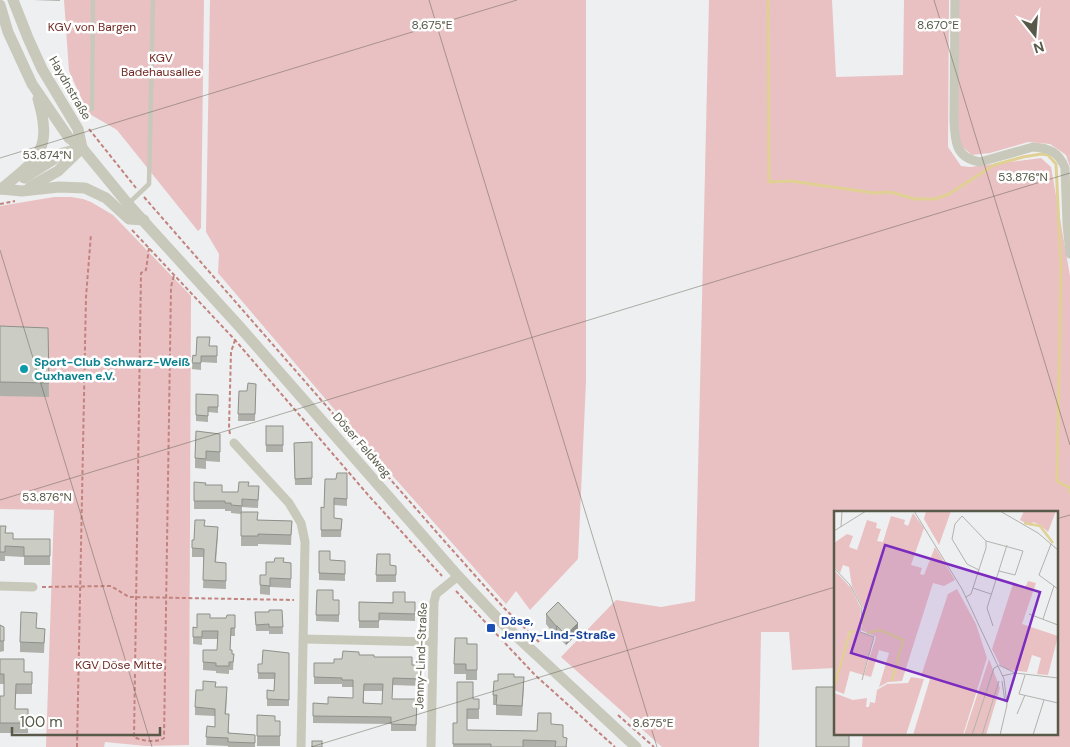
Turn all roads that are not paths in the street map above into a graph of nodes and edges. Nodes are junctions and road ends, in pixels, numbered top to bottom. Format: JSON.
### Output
{"nodes":[{"id":1,"x":13,"y":0,"type":"edge"},
{"id":2,"x":93,"y":0,"type":"edge"},
{"id":3,"x":153,"y":0,"type":"edge"},
{"id":4,"x":955,"y":0,"type":"edge"},
{"id":5,"x":0,"y":5,"type":"edge"},
{"id":6,"x":36,"y":90,"type":"junction"},
{"id":7,"x":92,"y":109,"type":"dead end"},
{"id":8,"x":82,"y":148,"type":"junction"},
{"id":9,"x":1,"y":190,"type":"edge"},
{"id":10,"x":22,"y":191,"type":"junction"},
{"id":11,"x":128,"y":204,"type":"junction"},
{"id":12,"x":144,"y":220,"type":"junction"},
{"id":13,"x":1070,"y":254,"type":"edge"},
{"id":14,"x":234,"y":443,"type":"road end"},
{"id":15,"x":458,"y":576,"type":"junction"},
{"id":16,"x":0,"y":586,"type":"edge"},
{"id":17,"x":33,"y":587,"type":"road end"},
{"id":18,"x":304,"y":639,"type":"junction"},
{"id":19,"x":433,"y":642,"type":"junction"},
{"id":20,"x":301,"y":747,"type":"edge"},
{"id":21,"x":431,"y":747,"type":"edge"},
{"id":22,"x":636,"y":747,"type":"edge"}],
"edges":[{"from":1,"to":8,"type":"street","name":"Haydnstraße"},
{"from":2,"to":7,"type":"lane"},
{"from":3,"to":11,"type":"lane"},
{"from":4,"to":13,"type":"street"},
{"from":5,"to":6,"type":"street"},
{"from":6,"to":8,"type":"street"},
{"from":6,"to":9,"type":"street"},
{"from":8,"to":9,"type":"street"},
{"from":8,"to":10,"type":"street"},
{"from":8,"to":11,"type":"street","name":"Döser Feldweg"},
{"from":9,"to":10,"type":"street"},
{"from":10,"to":12,"type":"street"},
{"from":11,"to":12,"type":"street","name":"Döser Feldweg"},
{"from":12,"to":15,"type":"street","name":"Döser Feldweg"},
{"from":14,"to":18,"type":"street"},
{"from":15,"to":19,"type":"street","name":"Jenny-Lind-Straße"},
{"from":15,"to":22,"type":"street","name":"Döser Feldweg"},
{"from":16,"to":17,"type":"street"},
{"from":18,"to":19,"type":"street"},
{"from":18,"to":20,"type":"street"},
{"from":19,"to":21,"type":"street","name":"Jenny-Lind-Straße"}]}
